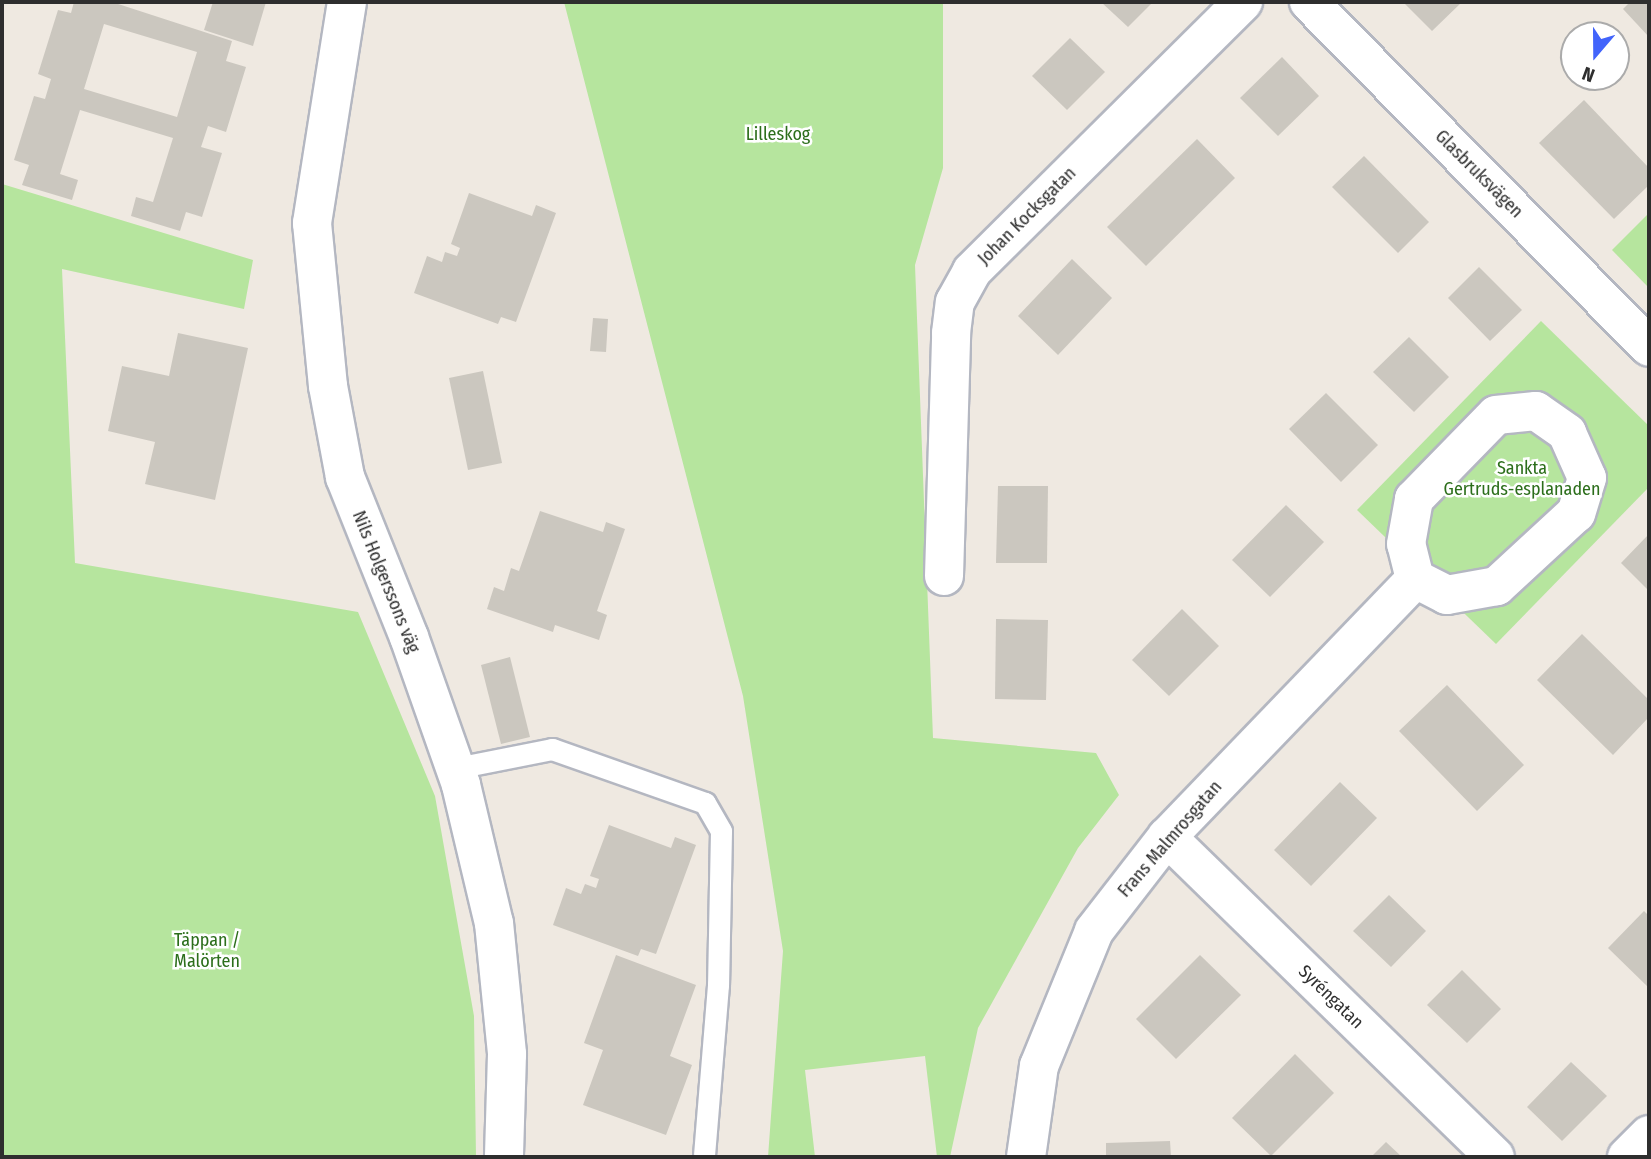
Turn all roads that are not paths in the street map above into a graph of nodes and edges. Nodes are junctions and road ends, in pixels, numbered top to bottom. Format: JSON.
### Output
{"nodes":[{"id":1,"x":347,"y":2,"type":"edge"},
{"id":2,"x":1242,"y":2,"type":"edge"},
{"id":3,"x":1309,"y":2,"type":"edge"},
{"id":4,"x":1649,"y":347,"type":"edge"},
{"id":5,"x":944,"y":576,"type":"dead end"},
{"id":6,"x":1415,"y":579,"type":"junction"},
{"id":7,"x":456,"y":768,"type":"junction"},
{"id":8,"x":1167,"y":837,"type":"junction"},
{"id":9,"x":1649,"y":1135,"type":"edge"},
{"id":10,"x":704,"y":1154,"type":"dead end"},
{"id":11,"x":504,"y":1157,"type":"edge"},
{"id":12,"x":1027,"y":1157,"type":"edge"},
{"id":13,"x":1495,"y":1157,"type":"edge"},
{"id":14,"x":1627,"y":1157,"type":"edge"}],
"edges":[{"from":1,"to":7,"type":"street","name":"Nils Holgerssons väg"},
{"from":2,"to":5,"type":"street","name":"Johan Kocksgatan"},
{"from":3,"to":4,"type":"street","name":"Glasbruksvägen"},
{"from":6,"to":6,"type":"street"},
{"from":6,"to":8,"type":"street","name":"Frans Malmrosgatan"},
{"from":7,"to":10,"type":"lane"},
{"from":7,"to":11,"type":"street","name":"Nils Holgerssons väg"},
{"from":8,"to":12,"type":"street","name":"Frans Malmrosgatan"},
{"from":8,"to":13,"type":"street","name":"Syréngatan"},
{"from":9,"to":14,"type":"street"}]}
